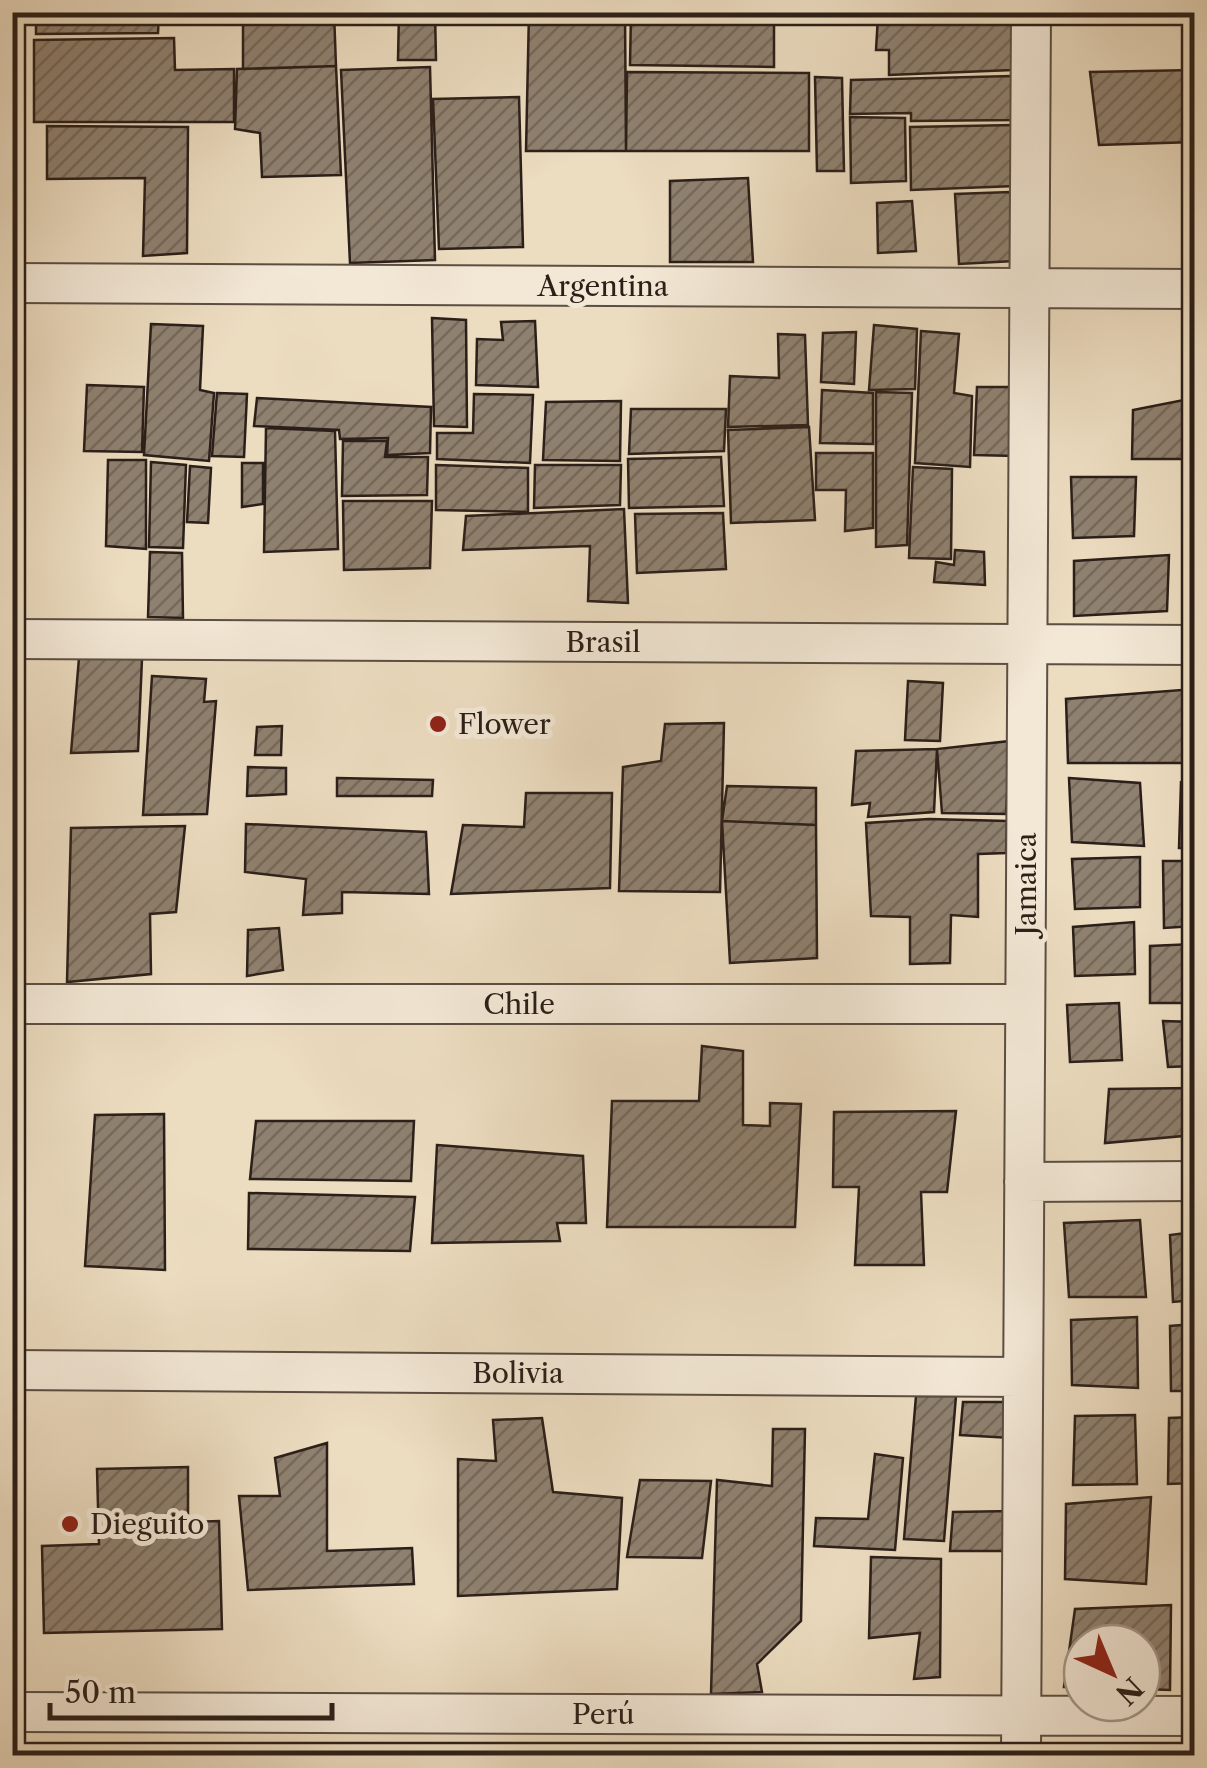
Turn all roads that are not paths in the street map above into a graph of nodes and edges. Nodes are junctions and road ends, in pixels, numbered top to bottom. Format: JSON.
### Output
{"nodes":[{"id":1,"x":1031,"y":12,"type":"edge"},
{"id":2,"x":12,"y":283,"type":"edge"},
{"id":3,"x":1029,"y":288,"type":"junction"},
{"id":4,"x":1194,"y":290,"type":"edge"},
{"id":5,"x":12,"y":640,"type":"edge"},
{"id":6,"x":1028,"y":644,"type":"junction"},
{"id":7,"x":1194,"y":644,"type":"edge"},
{"id":8,"x":12,"y":1004,"type":"edge"},
{"id":9,"x":1025,"y":1004,"type":"junction"},
{"id":10,"x":1194,"y":1181,"type":"edge"},
{"id":11,"x":1024,"y":1182,"type":"junction"},
{"id":12,"x":12,"y":1370,"type":"edge"},
{"id":13,"x":1024,"y":1377,"type":"junction"},
{"id":14,"x":12,"y":1712,"type":"edge"},
{"id":15,"x":1021,"y":1716,"type":"junction"},
{"id":16,"x":1194,"y":1716,"type":"edge"},
{"id":17,"x":1021,"y":1756,"type":"edge"}],
"edges":[{"from":1,"to":3,"type":"street","name":"Jamaica"},
{"from":2,"to":3,"type":"street","name":"Argentina"},
{"from":3,"to":4,"type":"street","name":"Argentina"},
{"from":3,"to":6,"type":"street","name":"Jamaica"},
{"from":5,"to":6,"type":"street","name":"Brasil"},
{"from":6,"to":7,"type":"street","name":"Brasil"},
{"from":6,"to":9,"type":"street","name":"Jamaica"},
{"from":8,"to":9,"type":"street","name":"Chile"},
{"from":9,"to":11,"type":"street","name":"Jamaica"},
{"from":10,"to":11,"type":"street"},
{"from":11,"to":13,"type":"street","name":"Jamaica"},
{"from":12,"to":13,"type":"street","name":"Bolivia"},
{"from":13,"to":15,"type":"street","name":"Jamaica"},
{"from":14,"to":15,"type":"street","name":"Perú"},
{"from":15,"to":16,"type":"street","name":"Perú"},
{"from":15,"to":17,"type":"street","name":"Jamaica"}]}
